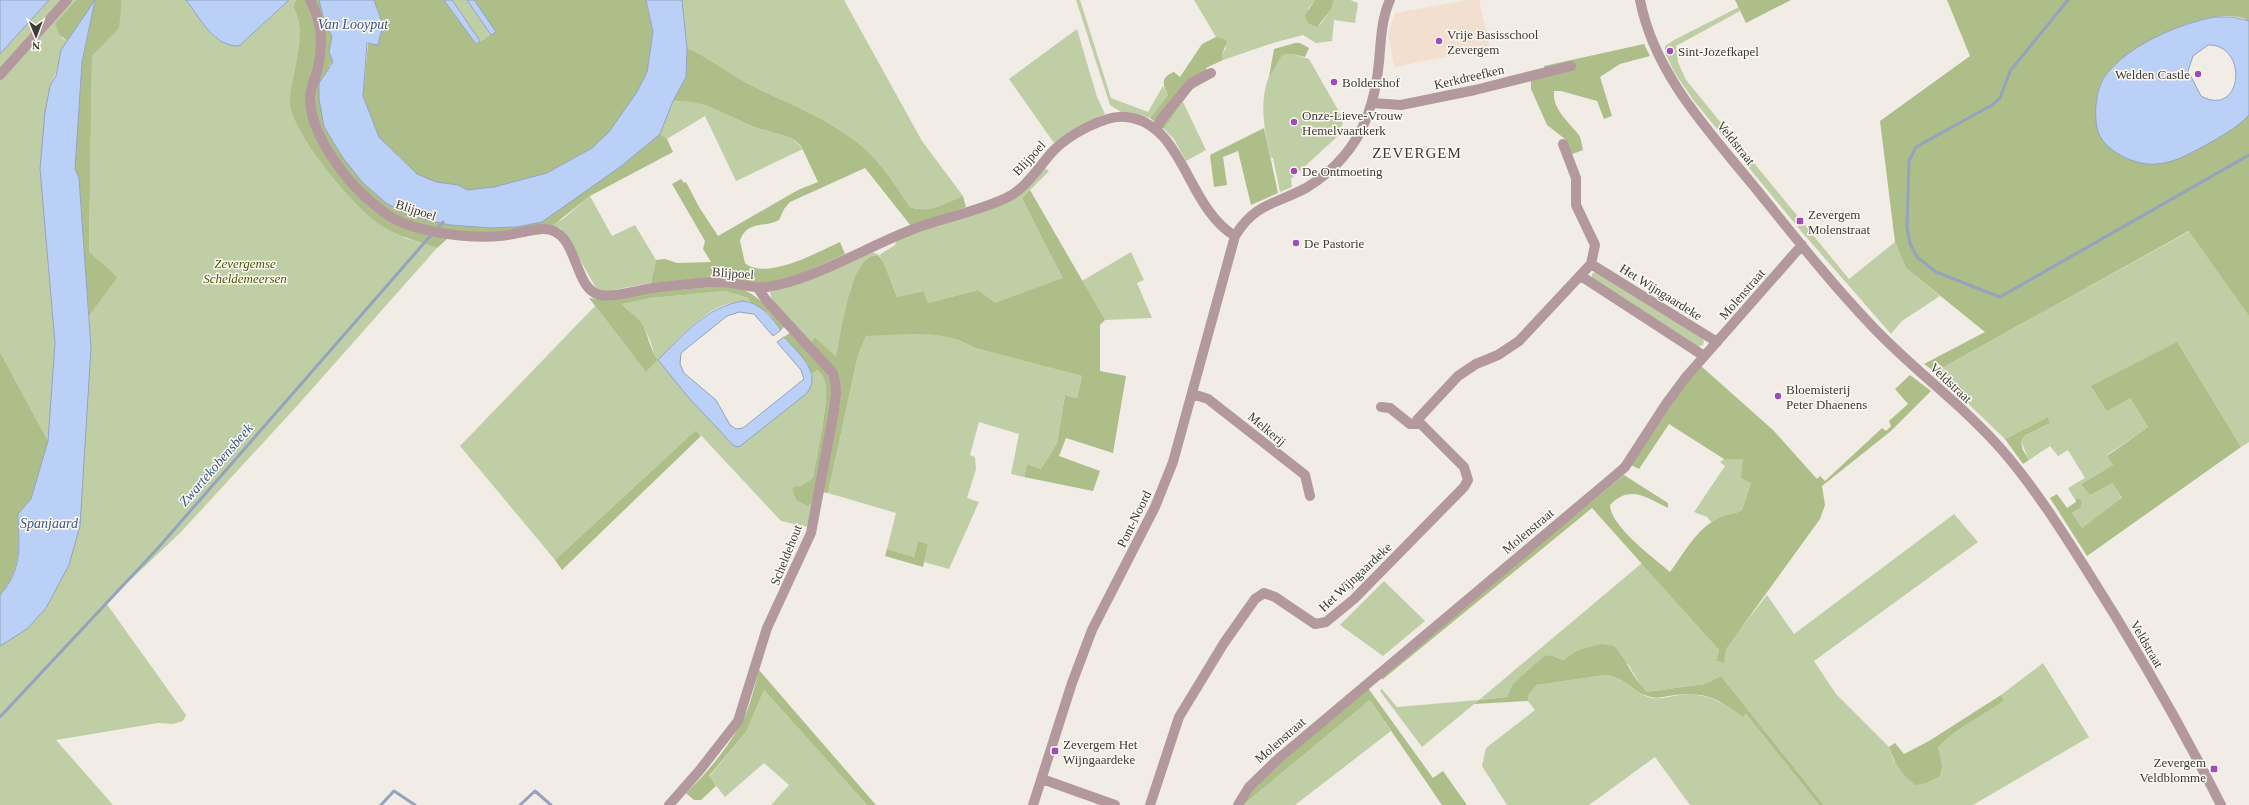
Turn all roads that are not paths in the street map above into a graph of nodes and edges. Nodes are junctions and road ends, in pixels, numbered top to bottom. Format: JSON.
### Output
{"nodes":[{"id":1,"x":67,"y":0,"type":"edge"},
{"id":2,"x":310,"y":0,"type":"edge"},
{"id":3,"x":1390,"y":0,"type":"edge"},
{"id":4,"x":1640,"y":0,"type":"edge"},
{"id":5,"x":1571,"y":66,"type":"dead end"},
{"id":6,"x":1211,"y":73,"type":"dead end"},
{"id":7,"x":0,"y":74,"type":"edge"},
{"id":8,"x":1372,"y":103,"type":"junction"},
{"id":9,"x":1157,"y":129,"type":"junction"},
{"id":10,"x":1563,"y":144,"type":"dead end"},
{"id":11,"x":1235,"y":236,"type":"junction"},
{"id":12,"x":1802,"y":245,"type":"junction"},
{"id":13,"x":1591,"y":264,"type":"junction"},
{"id":14,"x":1581,"y":276,"type":"junction"},
{"id":15,"x":758,"y":288,"type":"junction"},
{"id":16,"x":1717,"y":342,"type":"junction"},
{"id":17,"x":1704,"y":356,"type":"junction"},
{"id":18,"x":1192,"y":394,"type":"junction"},
{"id":19,"x":1381,"y":407,"type":"dead end"},
{"id":20,"x":1420,"y":424,"type":"junction"},
{"id":21,"x":1310,"y":496,"type":"dead end"},
{"id":22,"x":1042,"y":779,"type":"junction"},
{"id":23,"x":669,"y":805,"type":"edge"},
{"id":24,"x":1032,"y":805,"type":"edge"},
{"id":25,"x":1116,"y":805,"type":"edge"},
{"id":26,"x":1150,"y":805,"type":"edge"},
{"id":27,"x":1238,"y":805,"type":"edge"},
{"id":28,"x":2221,"y":805,"type":"edge"}],
"edges":[{"from":1,"to":7,"type":"street"},
{"from":2,"to":15,"type":"street","name":"Blijpoel"},
{"from":3,"to":8,"type":"street","name":"Pont-Noord"},
{"from":4,"to":12,"type":"street","name":"Veldstraat"},
{"from":5,"to":8,"type":"street","name":"Kerkdreefken"},
{"from":6,"to":9,"type":"street"},
{"from":8,"to":11,"type":"street","name":"Pont-Noord"},
{"from":9,"to":11,"type":"street","name":"Blijpoel"},
{"from":9,"to":15,"type":"street","name":"Blijpoel"},
{"from":10,"to":13,"type":"street"},
{"from":11,"to":18,"type":"street","name":"Pont-Noord"},
{"from":12,"to":16,"type":"street","name":"Molenstraat"},
{"from":12,"to":28,"type":"street","name":"Veldstraat"},
{"from":13,"to":14,"type":"street"},
{"from":13,"to":16,"type":"street","name":"Het Wijngaardeke"},
{"from":14,"to":17,"type":"street"},
{"from":14,"to":20,"type":"street"},
{"from":15,"to":23,"type":"street","name":"Scheldehout"},
{"from":16,"to":17,"type":"street","name":"Molenstraat"},
{"from":17,"to":27,"type":"street","name":"Molenstraat"},
{"from":18,"to":21,"type":"street","name":"Melkerij"},
{"from":18,"to":22,"type":"street","name":"Pont-Noord"},
{"from":19,"to":20,"type":"street","name":"Het Wijngaardeke"},
{"from":20,"to":26,"type":"street","name":"Het Wijngaardeke"},
{"from":22,"to":24,"type":"street","name":"Pont-Noord"},
{"from":22,"to":25,"type":"street"}]}
